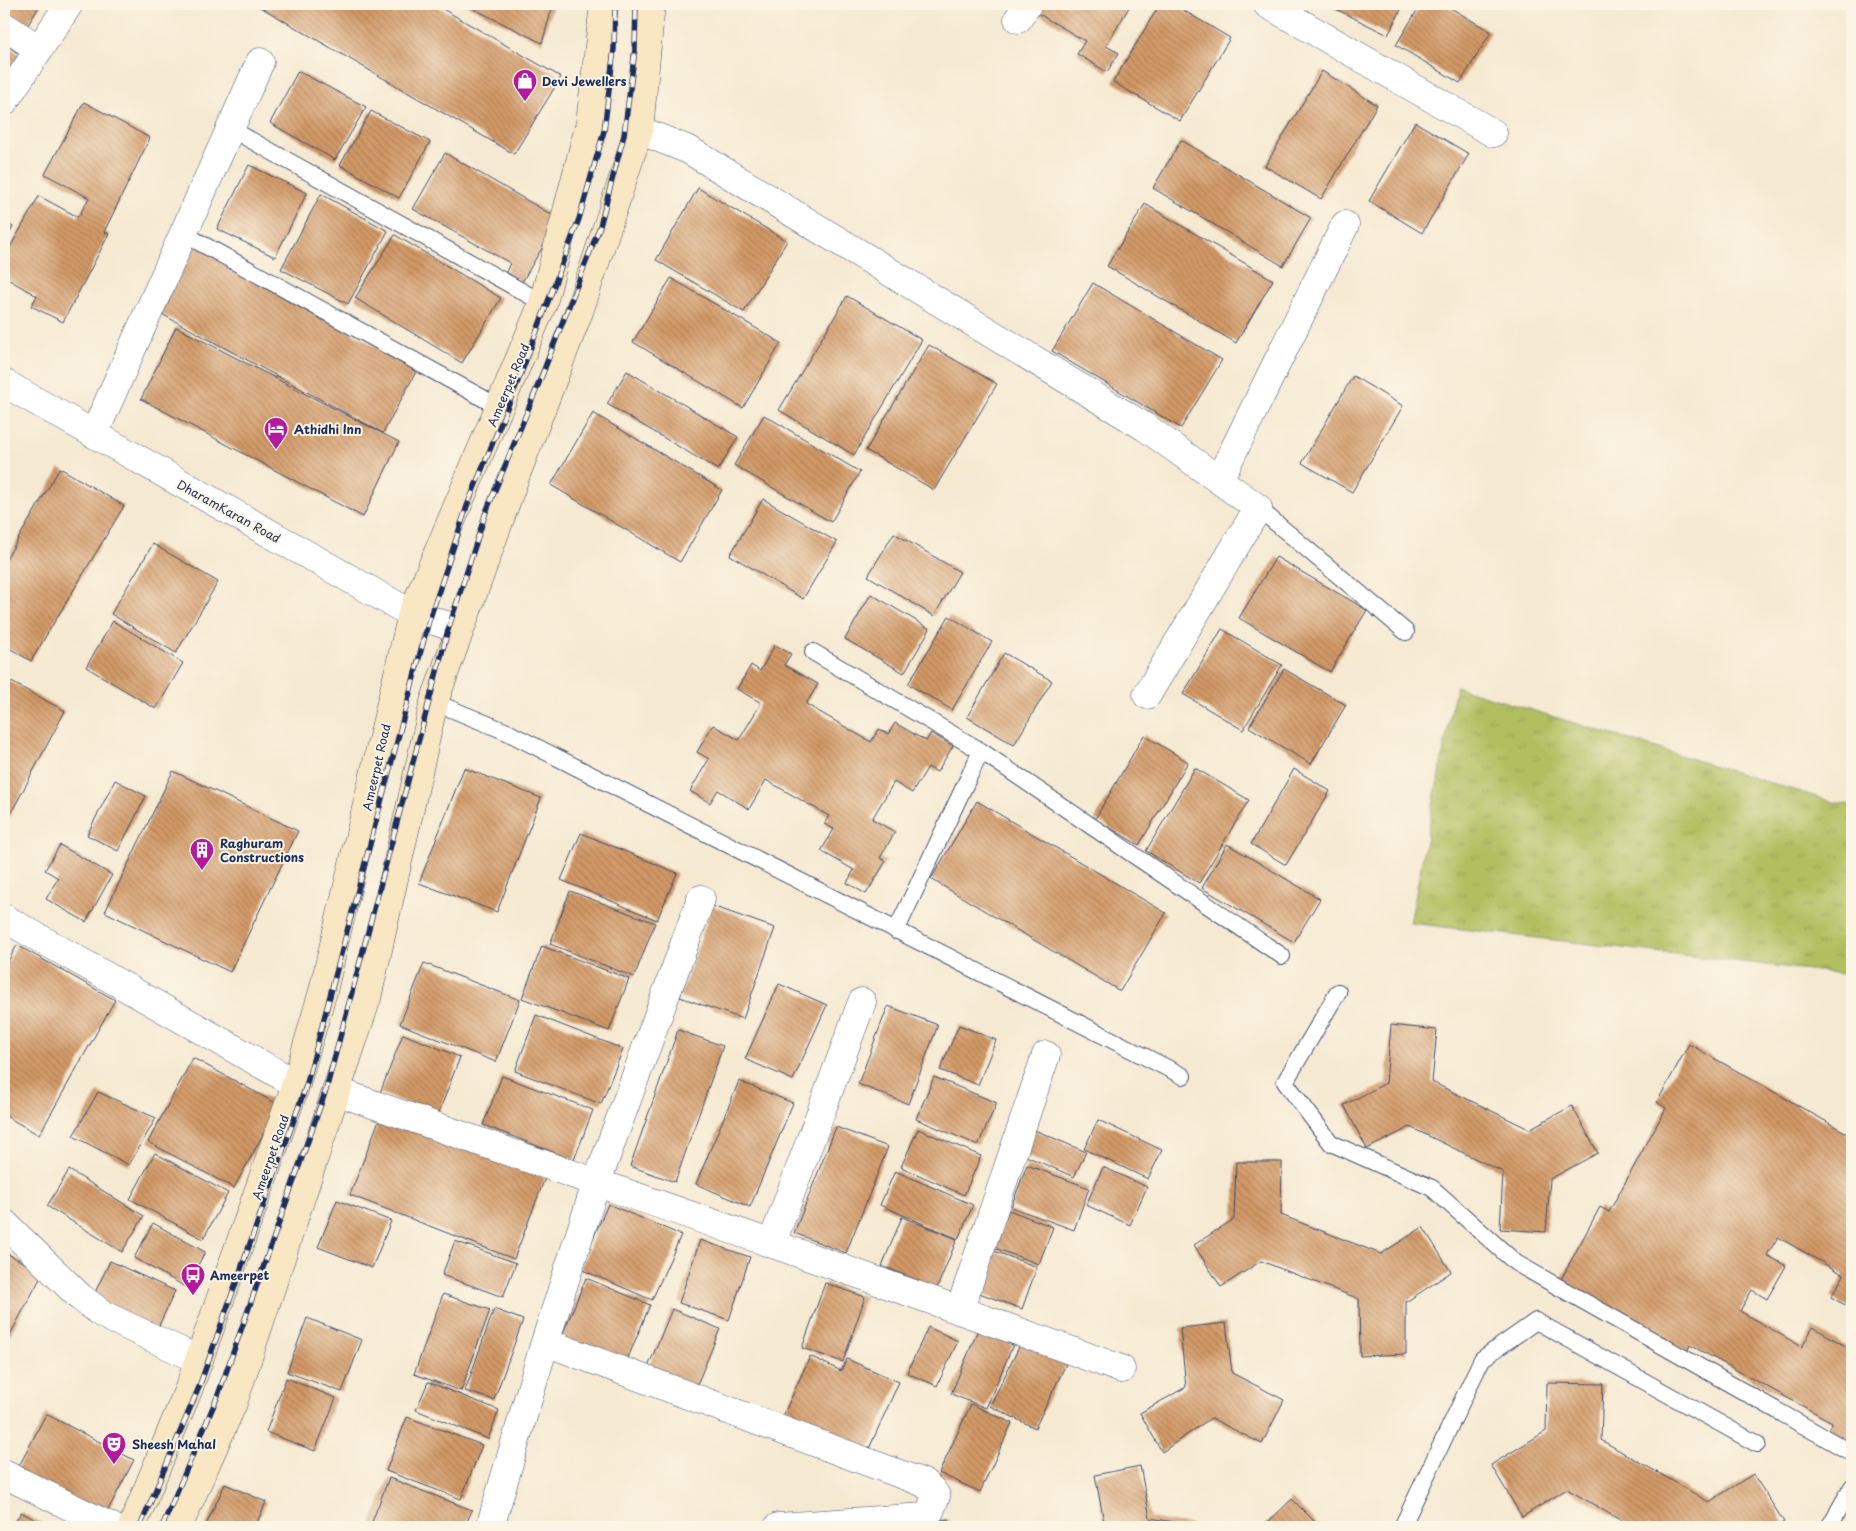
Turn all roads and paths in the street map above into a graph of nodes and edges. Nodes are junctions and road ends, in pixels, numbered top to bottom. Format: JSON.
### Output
{"nodes":[{"id":1,"x":69,"y":4,"type":"edge"},
{"id":2,"x":604,"y":4,"type":"edge"},
{"id":3,"x":651,"y":4,"type":"edge"},
{"id":4,"x":1267,"y":4,"type":"edge"},
{"id":5,"x":4,"y":26,"type":"edge"},
{"id":6,"x":39,"y":49,"type":"junction"},
{"id":7,"x":260,"y":62,"type":"dead end"},
{"id":8,"x":4,"y":102,"type":"edge"},
{"id":9,"x":231,"y":129,"type":"junction"},
{"id":10,"x":639,"y":130,"type":"junction"},
{"id":11,"x":1493,"y":133,"type":"dead end"},
{"id":12,"x":1345,"y":225,"type":"dead end"},
{"id":13,"x":184,"y":234,"type":"junction"},
{"id":14,"x":543,"y":303,"type":"junction"},
{"id":15,"x":4,"y":383,"type":"edge"},
{"id":16,"x":499,"y":408,"type":"junction"},
{"id":17,"x":94,"y":434,"type":"junction"},
{"id":18,"x":1219,"y":480,"type":"junction"},
{"id":19,"x":1258,"y":508,"type":"junction"},
{"id":20,"x":412,"y":614,"type":"junction"},
{"id":21,"x":459,"y":629,"type":"junction"},
{"id":22,"x":1406,"y":632,"type":"dead end"},
{"id":23,"x":813,"y":652,"type":"dead end"},
{"id":24,"x":1147,"y":694,"type":"dead end"},
{"id":25,"x":434,"y":702,"type":"junction"},
{"id":26,"x":981,"y":751,"type":"junction"},
{"id":27,"x":701,"y":899,"type":"dead end"},
{"id":28,"x":4,"y":918,"type":"edge"},
{"id":29,"x":896,"y":931,"type":"junction"},
{"id":30,"x":1282,"y":956,"type":"dead end"},
{"id":31,"x":1338,"y":992,"type":"dead end"},
{"id":32,"x":862,"y":1002,"type":"dead end"},
{"id":33,"x":1046,"y":1055,"type":"dead end"},
{"id":34,"x":1183,"y":1076,"type":"dead end"},
{"id":35,"x":296,"y":1084,"type":"junction"},
{"id":36,"x":336,"y":1091,"type":"junction"},
{"id":37,"x":596,"y":1184,"type":"junction"},
{"id":38,"x":4,"y":1222,"type":"edge"},
{"id":39,"x":772,"y":1243,"type":"junction"},
{"id":40,"x":960,"y":1309,"type":"junction"},
{"id":41,"x":545,"y":1342,"type":"junction"},
{"id":42,"x":199,"y":1360,"type":"junction"},
{"id":43,"x":1120,"y":1369,"type":"dead end"},
{"id":44,"x":1757,"y":1444,"type":"dead end"},
{"id":45,"x":1852,"y":1453,"type":"edge"},
{"id":46,"x":4,"y":1474,"type":"edge"},
{"id":47,"x":1852,"y":1487,"type":"edge"},
{"id":48,"x":112,"y":1527,"type":"edge"},
{"id":49,"x":132,"y":1527,"type":"edge"},
{"id":50,"x":178,"y":1527,"type":"edge"},
{"id":51,"x":490,"y":1527,"type":"edge"},
{"id":52,"x":778,"y":1527,"type":"edge"},
{"id":53,"x":1402,"y":1527,"type":"edge"},
{"id":54,"x":1829,"y":1527,"type":"edge"}],
"edges":[{"from":1,"to":6,"type":"street"},
{"from":2,"to":14,"type":"main road","name":"Ameerpet Road"},
{"from":3,"to":10,"type":"main road"},
{"from":4,"to":11,"type":"street"},
{"from":5,"to":6,"type":"street"},
{"from":6,"to":8,"type":"street"},
{"from":7,"to":9,"type":"street"},
{"from":9,"to":13,"type":"street"},
{"from":9,"to":14,"type":"lane"},
{"from":10,"to":18,"type":"street"},
{"from":10,"to":21,"type":"main road"},
{"from":12,"to":18,"type":"street"},
{"from":13,"to":16,"type":"lane"},
{"from":13,"to":17,"type":"street"},
{"from":14,"to":16,"type":"main road","name":"Ameerpet Road"},
{"from":15,"to":17,"type":"street","name":"DharamKaran Road"},
{"from":16,"to":20,"type":"main road","name":"Ameerpet Road"},
{"from":17,"to":20,"type":"street","name":"DharamKaran Road"},
{"from":18,"to":19,"type":"street"},
{"from":19,"to":22,"type":"lane"},
{"from":19,"to":24,"type":"street"},
{"from":20,"to":21,"type":"street","name":"DharamKaran Road"},
{"from":20,"to":35,"type":"main road","name":"Ameerpet Road"},
{"from":21,"to":25,"type":"main road"},
{"from":23,"to":26,"type":"lane"},
{"from":25,"to":29,"type":"lane"},
{"from":25,"to":36,"type":"main road"},
{"from":26,"to":29,"type":"lane"},
{"from":26,"to":30,"type":"lane"},
{"from":27,"to":37,"type":"street"},
{"from":28,"to":35,"type":"street"},
{"from":29,"to":34,"type":"lane"},
{"from":31,"to":45,"type":"lane"},
{"from":32,"to":39,"type":"street"},
{"from":33,"to":40,"type":"street"},
{"from":35,"to":42,"type":"main road","name":"Ameerpet Road"},
{"from":36,"to":37,"type":"street"},
{"from":36,"to":50,"type":"main road"},
{"from":37,"to":39,"type":"street"},
{"from":37,"to":41,"type":"street"},
{"from":38,"to":42,"type":"street"},
{"from":39,"to":40,"type":"street"},
{"from":40,"to":43,"type":"street"},
{"from":41,"to":51,"type":"street"},
{"from":41,"to":52,"type":"street"},
{"from":42,"to":49,"type":"main road","name":"Ameerpet Road"},
{"from":44,"to":53,"type":"lane"},
{"from":46,"to":48,"type":"street"},
{"from":47,"to":54,"type":"lane"}]}
